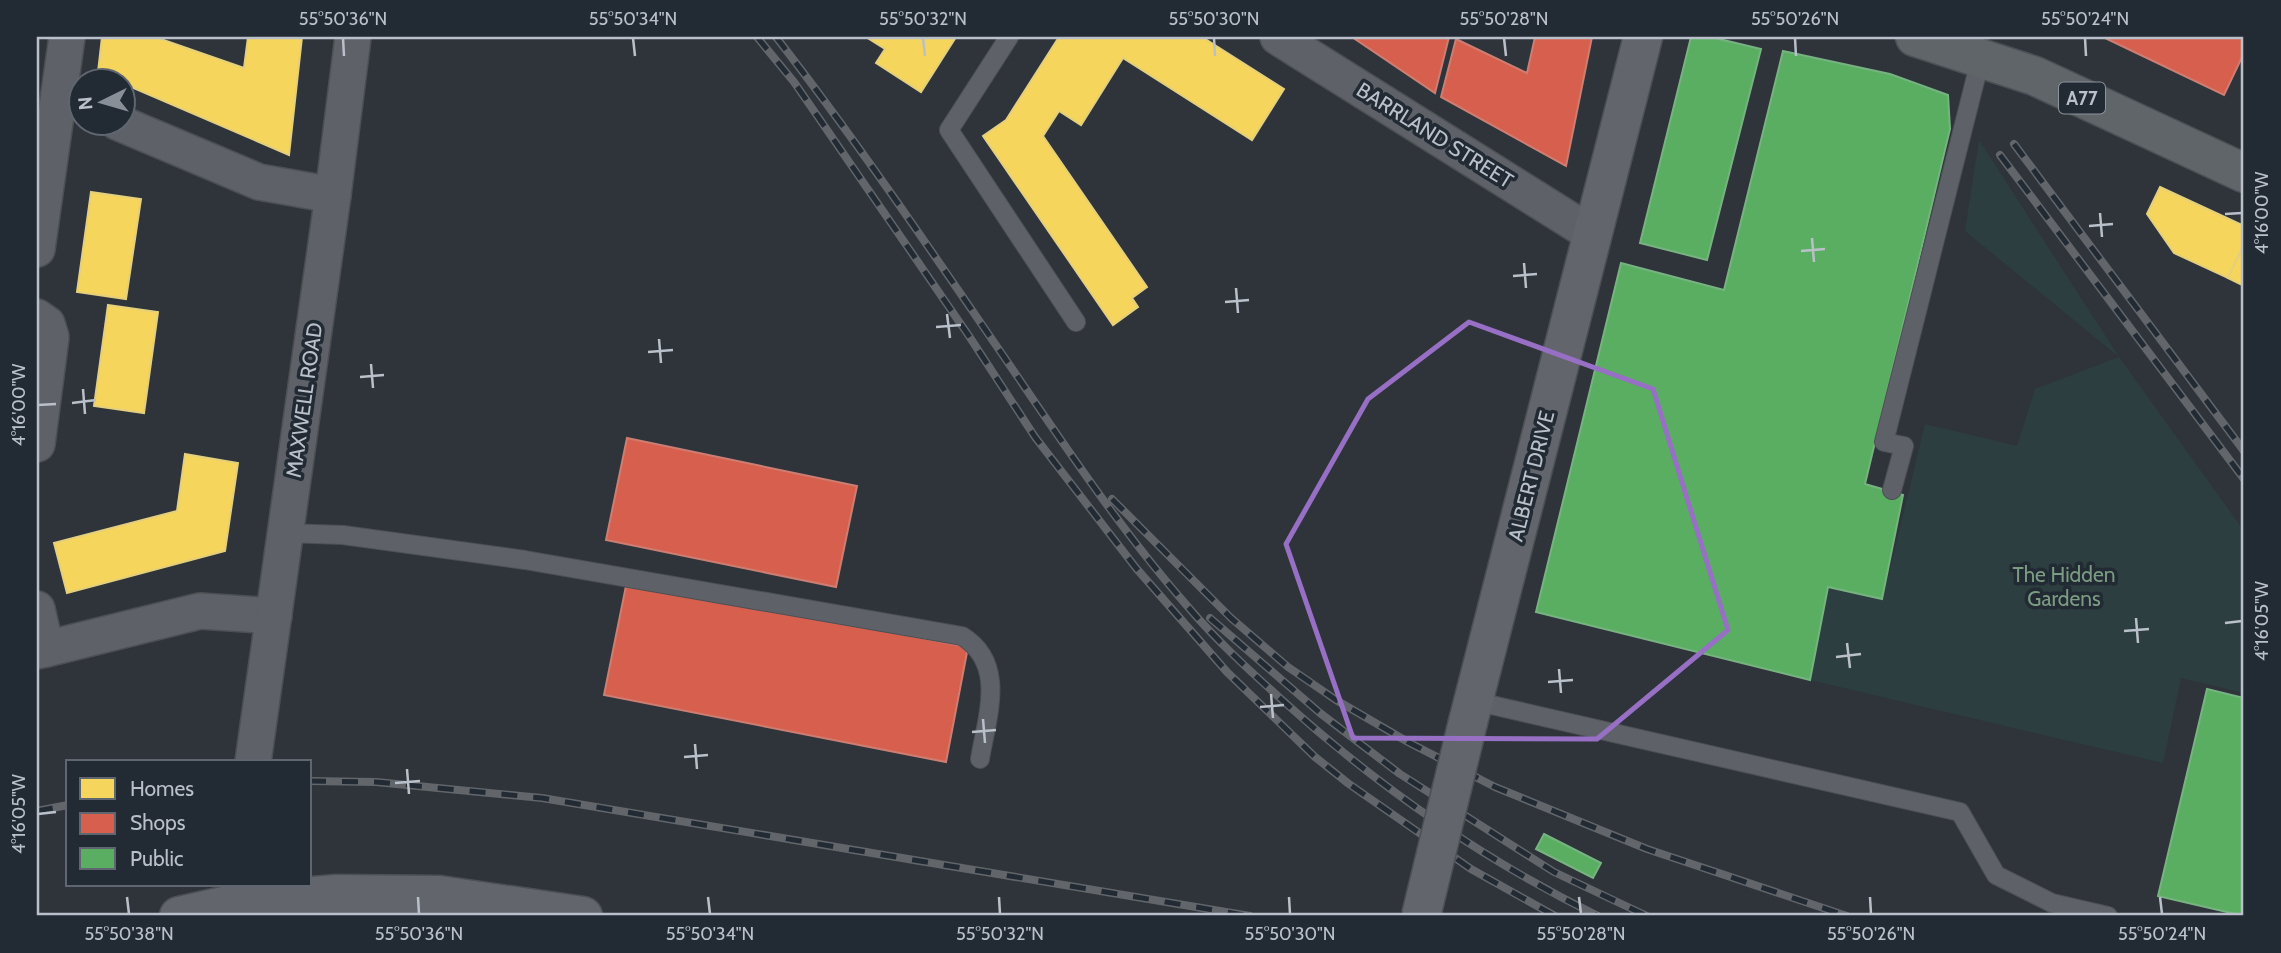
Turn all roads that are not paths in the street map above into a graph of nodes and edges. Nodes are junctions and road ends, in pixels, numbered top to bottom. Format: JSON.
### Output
{"nodes":[{"id":1,"x":67,"y":37,"type":"edge"},
{"id":2,"x":354,"y":37,"type":"edge"},
{"id":3,"x":1009,"y":37,"type":"edge"},
{"id":4,"x":1279,"y":37,"type":"edge"},
{"id":5,"x":1643,"y":37,"type":"edge"},
{"id":6,"x":1929,"y":39,"type":"edge"},
{"id":7,"x":1982,"y":57,"type":"junction"},
{"id":8,"x":68,"y":66,"type":"edge"},
{"id":9,"x":66,"y":113,"type":"edge"},
{"id":10,"x":136,"y":130,"type":"edge"},
{"id":11,"x":2244,"y":173,"type":"edge"},
{"id":12,"x":333,"y":195,"type":"junction"},
{"id":13,"x":1592,"y":234,"type":"junction"},
{"id":14,"x":37,"y":249,"type":"edge"},
{"id":15,"x":37,"y":317,"type":"edge"},
{"id":16,"x":1076,"y":322,"type":"dead end"},
{"id":17,"x":37,"y":444,"type":"edge"},
{"id":18,"x":1892,"y":490,"type":"dead end"},
{"id":19,"x":285,"y":533,"type":"junction"},
{"id":20,"x":37,"y":609,"type":"edge"},
{"id":21,"x":274,"y":616,"type":"junction"},
{"id":22,"x":41,"y":650,"type":"edge"},
{"id":23,"x":1471,"y":711,"type":"junction"},
{"id":24,"x":980,"y":759,"type":"dead end"},
{"id":25,"x":253,"y":760,"type":"edge"},
{"id":26,"x":240,"y":901,"type":"edge"},
{"id":27,"x":179,"y":916,"type":"edge"},
{"id":28,"x":583,"y":916,"type":"edge"},
{"id":29,"x":1421,"y":916,"type":"edge"},
{"id":30,"x":2108,"y":916,"type":"edge"}],
"edges":[{"from":1,"to":8,"type":"street"},
{"from":2,"to":12,"type":"street","name":"MAXWELL ROAD"},
{"from":3,"to":16,"type":"lane"},
{"from":4,"to":13,"type":"street","name":"BARRLAND STREET"},
{"from":5,"to":13,"type":"street","name":"ALBERT DRIVE"},
{"from":6,"to":7,"type":"main road","number":"A77"},
{"from":7,"to":11,"type":"main road","number":"A77"},
{"from":7,"to":18,"type":"lane"},
{"from":9,"to":14,"type":"street"},
{"from":10,"to":12,"type":"street"},
{"from":12,"to":19,"type":"street","name":"MAXWELL ROAD"},
{"from":13,"to":23,"type":"street","name":"ALBERT DRIVE"},
{"from":15,"to":17,"type":"street"},
{"from":19,"to":21,"type":"street","name":"MAXWELL ROAD"},
{"from":19,"to":24,"type":"lane"},
{"from":20,"to":22,"type":"street"},
{"from":21,"to":22,"type":"street"},
{"from":21,"to":25,"type":"street","name":"MAXWELL ROAD"},
{"from":23,"to":29,"type":"street","name":"ALBERT DRIVE","bridge":true},
{"from":23,"to":30,"type":"lane"},
{"from":26,"to":27,"type":"street"},
{"from":26,"to":28,"type":"street"}]}
